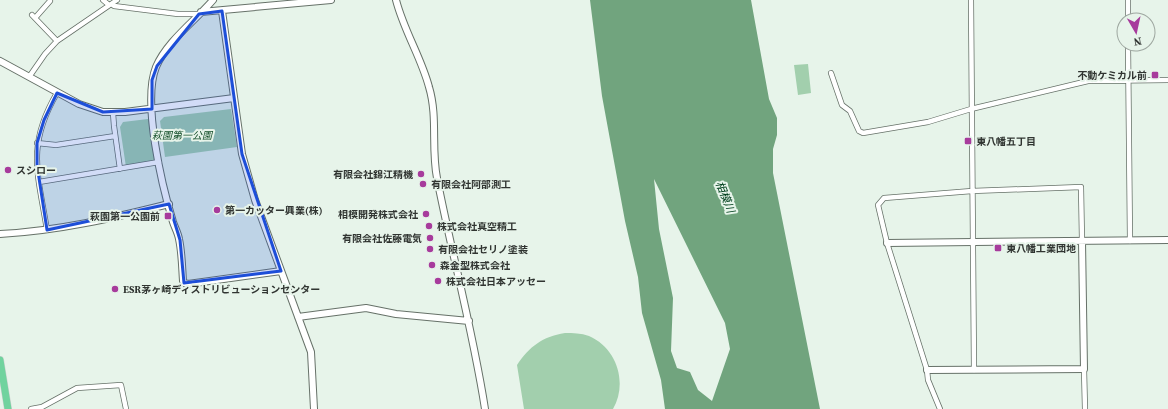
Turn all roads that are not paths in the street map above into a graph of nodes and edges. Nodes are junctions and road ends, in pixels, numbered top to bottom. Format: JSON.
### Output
{"nodes":[{"id":1,"x":104,"y":0,"type":"edge"},
{"id":2,"x":117,"y":0,"type":"edge"},
{"id":3,"x":213,"y":0,"type":"edge"},
{"id":4,"x":331,"y":0,"type":"edge"},
{"id":5,"x":396,"y":0,"type":"edge"},
{"id":6,"x":971,"y":0,"type":"edge"},
{"id":7,"x":1128,"y":0,"type":"edge"},
{"id":8,"x":50,"y":2,"type":"dead end"},
{"id":9,"x":110,"y":5,"type":"junction"},
{"id":10,"x":222,"y":11,"type":"junction"},
{"id":11,"x":1128,"y":12,"type":"edge"},
{"id":12,"x":200,"y":13,"type":"junction"},
{"id":13,"x":57,"y":41,"type":"junction"},
{"id":14,"x":1128,"y":52,"type":"edge"},
{"id":15,"x":0,"y":61,"type":"edge"},
{"id":16,"x":831,"y":73,"type":"dead end"},
{"id":17,"x":29,"y":77,"type":"junction"},
{"id":18,"x":1168,"y":80,"type":"edge"},
{"id":19,"x":1128,"y":81,"type":"junction"},
{"id":20,"x":57,"y":93,"type":"junction"},
{"id":21,"x":234,"y":98,"type":"junction"},
{"id":22,"x":152,"y":109,"type":"junction"},
{"id":23,"x":971,"y":109,"type":"junction"},
{"id":24,"x":113,"y":113,"type":"junction"},
{"id":25,"x":115,"y":136,"type":"junction"},
{"id":26,"x":37,"y":144,"type":"junction"},
{"id":27,"x":159,"y":162,"type":"junction"},
{"id":28,"x":120,"y":169,"type":"junction"},
{"id":29,"x":39,"y":182,"type":"junction"},
{"id":30,"x":972,"y":190,"type":"junction"},
{"id":31,"x":169,"y":204,"type":"junction"},
{"id":32,"x":47,"y":230,"type":"junction"},
{"id":33,"x":0,"y":234,"type":"edge"},
{"id":34,"x":1168,"y":240,"type":"edge"},
{"id":35,"x":1082,"y":241,"type":"junction"},
{"id":36,"x":1130,"y":241,"type":"junction"},
{"id":37,"x":973,"y":242,"type":"junction"},
{"id":38,"x":887,"y":243,"type":"junction"},
{"id":39,"x":281,"y":271,"type":"junction"},
{"id":40,"x":298,"y":318,"type":"junction"},
{"id":41,"x":469,"y":321,"type":"junction"},
{"id":42,"x":0,"y":360,"type":"edge"},
{"id":43,"x":1084,"y":368,"type":"junction"},
{"id":44,"x":927,"y":370,"type":"junction"},
{"id":45,"x":974,"y":370,"type":"junction"},
{"id":46,"x":42,"y":408,"type":"edge"},
{"id":47,"x":8,"y":409,"type":"edge"},
{"id":48,"x":31,"y":409,"type":"edge"},
{"id":49,"x":126,"y":409,"type":"edge"},
{"id":50,"x":314,"y":409,"type":"edge"},
{"id":51,"x":485,"y":409,"type":"edge"},
{"id":52,"x":940,"y":409,"type":"edge"},
{"id":53,"x":1085,"y":409,"type":"edge"}],
"edges":[{"from":1,"to":9,"type":"street"},
{"from":2,"to":9,"type":"street"},
{"from":3,"to":12,"type":"street"},
{"from":4,"to":10,"type":"street"},
{"from":5,"to":41,"type":"street"},
{"from":6,"to":23,"type":"street"},
{"from":7,"to":11,"type":"street"},
{"from":8,"to":13,"type":"street"},
{"from":9,"to":12,"type":"street"},
{"from":9,"to":13,"type":"street"},
{"from":10,"to":12,"type":"street"},
{"from":10,"to":21,"type":"street"},
{"from":12,"to":22,"type":"street"},
{"from":13,"to":17,"type":"street"},
{"from":14,"to":19,"type":"street"},
{"from":15,"to":17,"type":"street"},
{"from":16,"to":23,"type":"street"},
{"from":17,"to":20,"type":"street"},
{"from":18,"to":19,"type":"street"},
{"from":19,"to":23,"type":"street"},
{"from":19,"to":36,"type":"street"},
{"from":20,"to":24,"type":"street"},
{"from":20,"to":26,"type":"street"},
{"from":21,"to":22,"type":"street"},
{"from":21,"to":39,"type":"street"},
{"from":22,"to":24,"type":"street"},
{"from":22,"to":27,"type":"street"},
{"from":23,"to":30,"type":"street"},
{"from":24,"to":25,"type":"street"},
{"from":25,"to":26,"type":"street"},
{"from":25,"to":28,"type":"street"},
{"from":26,"to":29,"type":"street"},
{"from":27,"to":28,"type":"street"},
{"from":27,"to":31,"type":"street"},
{"from":28,"to":29,"type":"street"},
{"from":29,"to":32,"type":"street"},
{"from":30,"to":35,"type":"street"},
{"from":30,"to":37,"type":"street"},
{"from":30,"to":38,"type":"street"},
{"from":31,"to":32,"type":"street"},
{"from":31,"to":39,"type":"street"},
{"from":32,"to":33,"type":"street"},
{"from":34,"to":36,"type":"street"},
{"from":35,"to":36,"type":"street"},
{"from":35,"to":37,"type":"street"},
{"from":35,"to":43,"type":"street"},
{"from":37,"to":38,"type":"street"},
{"from":37,"to":45,"type":"street"},
{"from":38,"to":44,"type":"street"},
{"from":39,"to":40,"type":"street"},
{"from":40,"to":41,"type":"street"},
{"from":40,"to":50,"type":"street"},
{"from":41,"to":51,"type":"street"},
{"from":42,"to":47,"type":"main road"},
{"from":43,"to":45,"type":"street"},
{"from":43,"to":53,"type":"street"},
{"from":44,"to":45,"type":"street"},
{"from":44,"to":52,"type":"street"},
{"from":46,"to":48,"type":"street"},
{"from":46,"to":49,"type":"street"}]}
